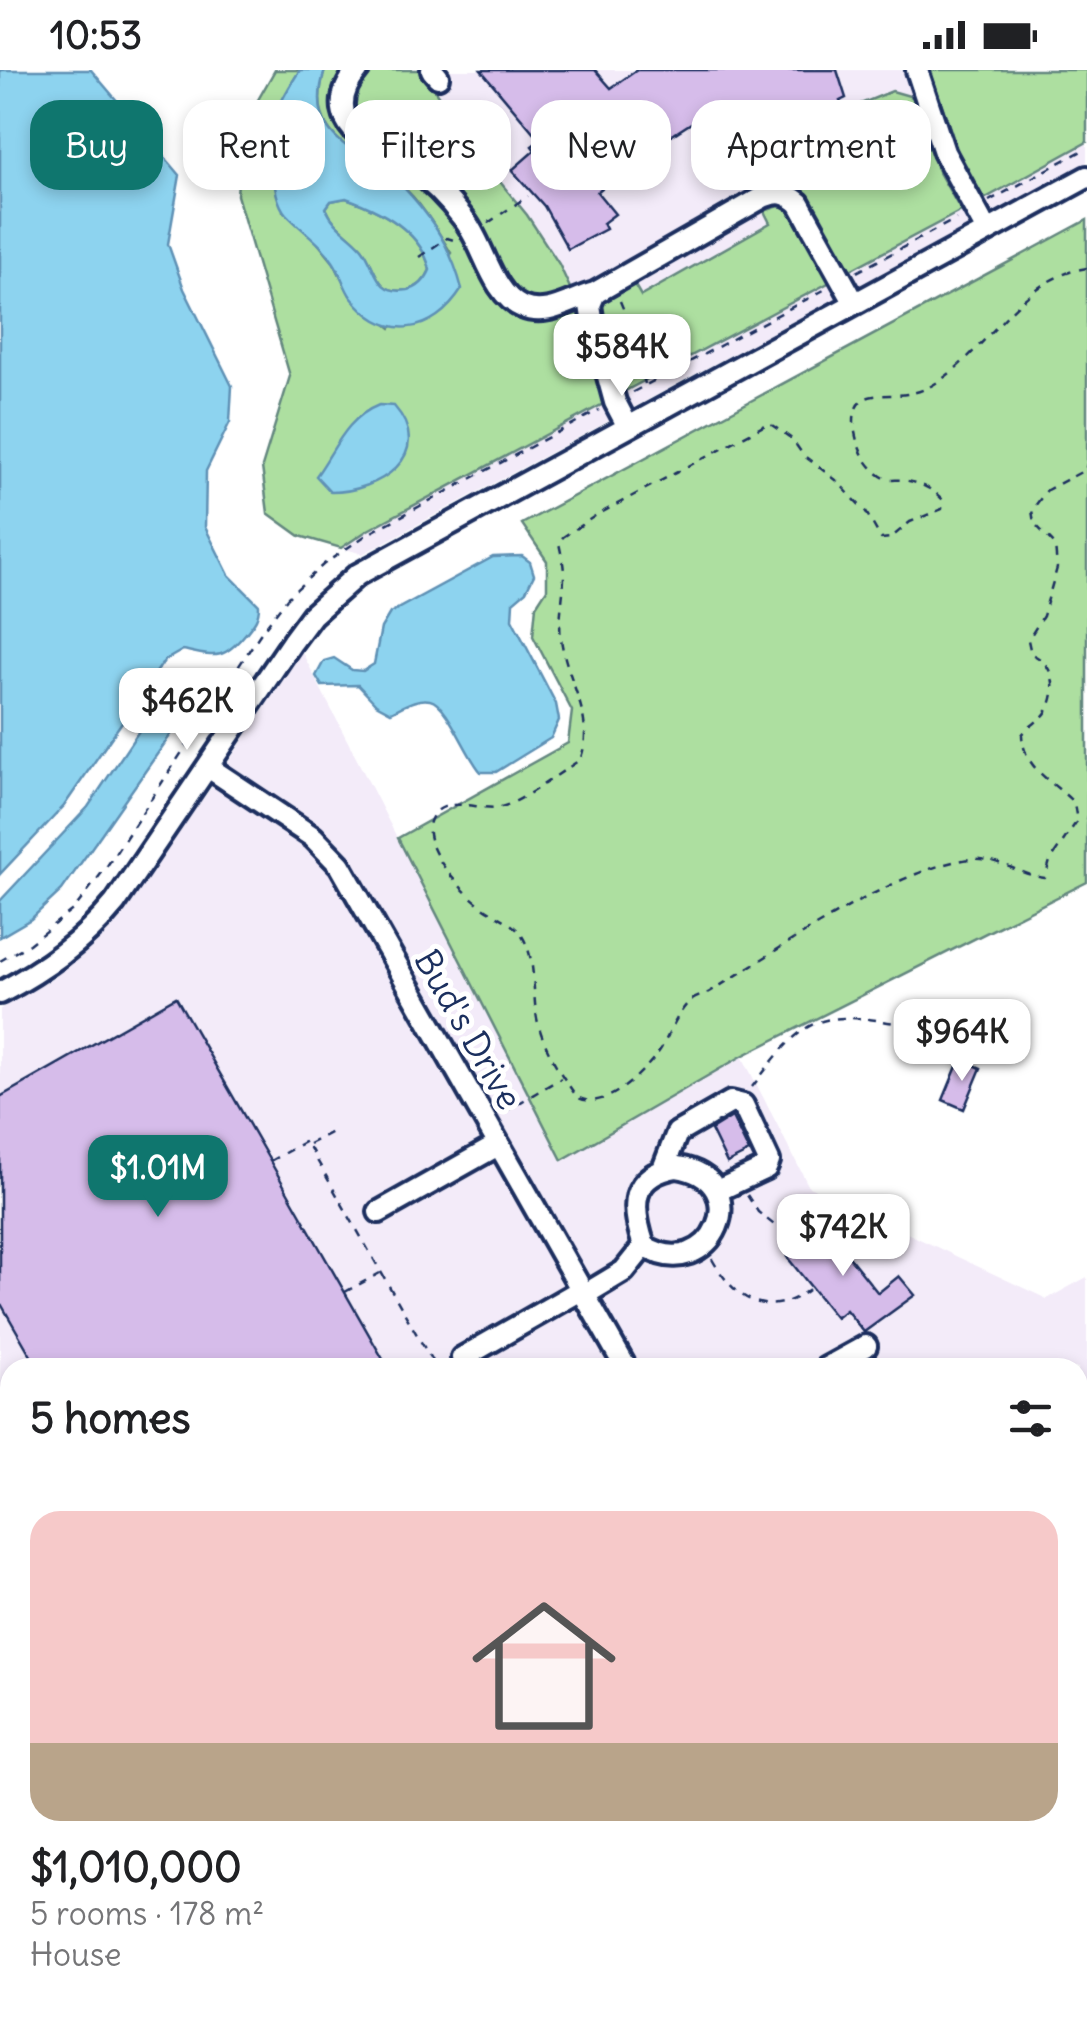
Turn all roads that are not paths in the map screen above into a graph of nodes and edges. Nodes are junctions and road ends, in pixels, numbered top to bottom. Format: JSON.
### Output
{"nodes":[{"id":1,"x":358,"y":70,"type":"edge"},
{"id":2,"x":917,"y":70,"type":"edge"},
{"id":3,"x":1087,"y":178,"type":"edge"},
{"id":4,"x":987,"y":231,"type":"junction"},
{"id":5,"x":603,"y":288,"type":"junction"},
{"id":6,"x":854,"y":302,"type":"junction"},
{"id":7,"x":627,"y":425,"type":"junction"},
{"id":8,"x":208,"y":767,"type":"junction"},
{"id":9,"x":0,"y":993,"type":"edge"},
{"id":10,"x":498,"y":1145,"type":"junction"},
{"id":11,"x":663,"y":1169,"type":"junction"},
{"id":12,"x":717,"y":1192,"type":"junction"},
{"id":13,"x":379,"y":1212,"type":"dead end"},
{"id":14,"x":644,"y":1246,"type":"junction"},
{"id":15,"x":582,"y":1292,"type":"junction"},
{"id":16,"x":866,"y":1346,"type":"dead end"},
{"id":17,"x":462,"y":1358,"type":"dead end"},
{"id":18,"x":620,"y":1358,"type":"edge"},
{"id":19,"x":844,"y":1358,"type":"edge"}],
"edges":[{"from":1,"to":5,"type":"street"},
{"from":2,"to":4,"type":"street"},
{"from":3,"to":4,"type":"street"},
{"from":4,"to":6,"type":"street"},
{"from":5,"to":6,"type":"street"},
{"from":5,"to":7,"type":"street"},
{"from":6,"to":7,"type":"street"},
{"from":7,"to":8,"type":"street"},
{"from":8,"to":9,"type":"street"},
{"from":8,"to":10,"type":"street","name":"Bud's Drive"},
{"from":10,"to":13,"type":"street"},
{"from":10,"to":15,"type":"street","name":"Bud's Drive"},
{"from":11,"to":12,"type":"street"},
{"from":11,"to":12,"type":"street"},
{"from":11,"to":14,"type":"street"},
{"from":12,"to":14,"type":"street"},
{"from":14,"to":15,"type":"street"},
{"from":15,"to":17,"type":"street"},
{"from":15,"to":18,"type":"street","name":"Bud's Drive"},
{"from":16,"to":19,"type":"street"}]}
